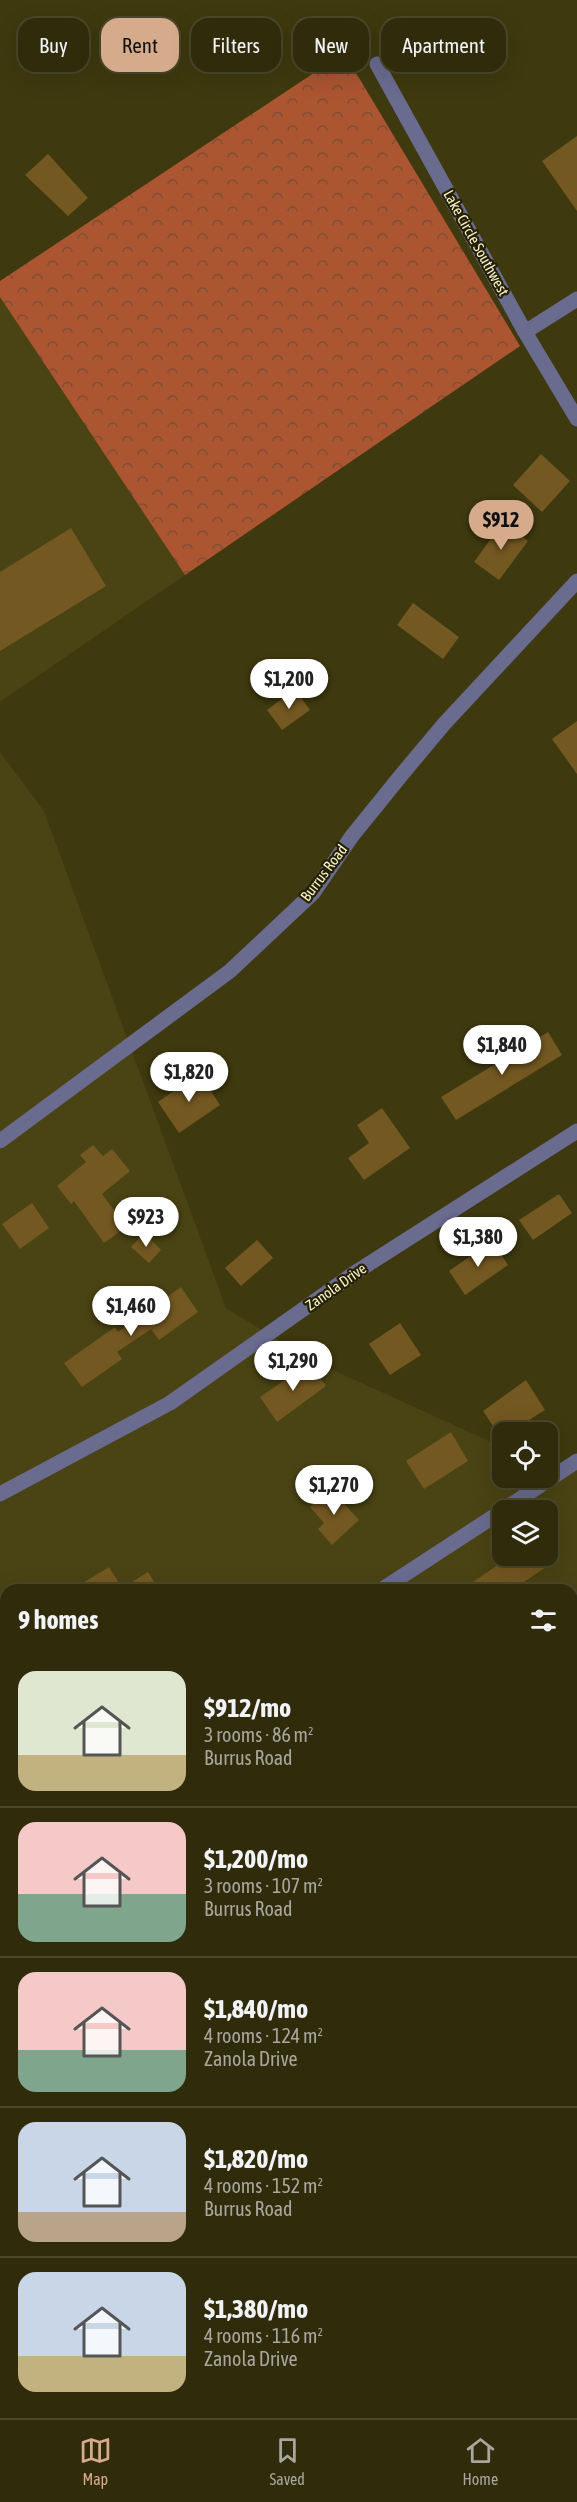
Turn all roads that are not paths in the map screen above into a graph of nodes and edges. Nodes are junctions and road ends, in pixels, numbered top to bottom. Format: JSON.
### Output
{"nodes":[{"id":1,"x":377,"y":64,"type":"dead end"},
{"id":2,"x":577,"y":299,"type":"edge"},
{"id":3,"x":525,"y":332,"type":"junction"},
{"id":4,"x":577,"y":419,"type":"edge"},
{"id":5,"x":577,"y":581,"type":"edge"},
{"id":6,"x":577,"y":1131,"type":"edge"},
{"id":7,"x":0,"y":1140,"type":"edge"},
{"id":8,"x":577,"y":1461,"type":"edge"},
{"id":9,"x":0,"y":1494,"type":"edge"},
{"id":10,"x":519,"y":1500,"type":"edge"},
{"id":11,"x":492,"y":1518,"type":"edge"},
{"id":12,"x":390,"y":1584,"type":"edge"}],
"edges":[{"from":1,"to":3,"type":"street","name":"Lake Circle Southwest"},
{"from":2,"to":3,"type":"street"},
{"from":3,"to":4,"type":"street","name":"Lake Circle Southwest"},
{"from":5,"to":7,"type":"street","name":"Burrus Road"},
{"from":6,"to":9,"type":"street","name":"Zanola Drive"},
{"from":8,"to":10,"type":"street"},
{"from":11,"to":12,"type":"street"}]}
